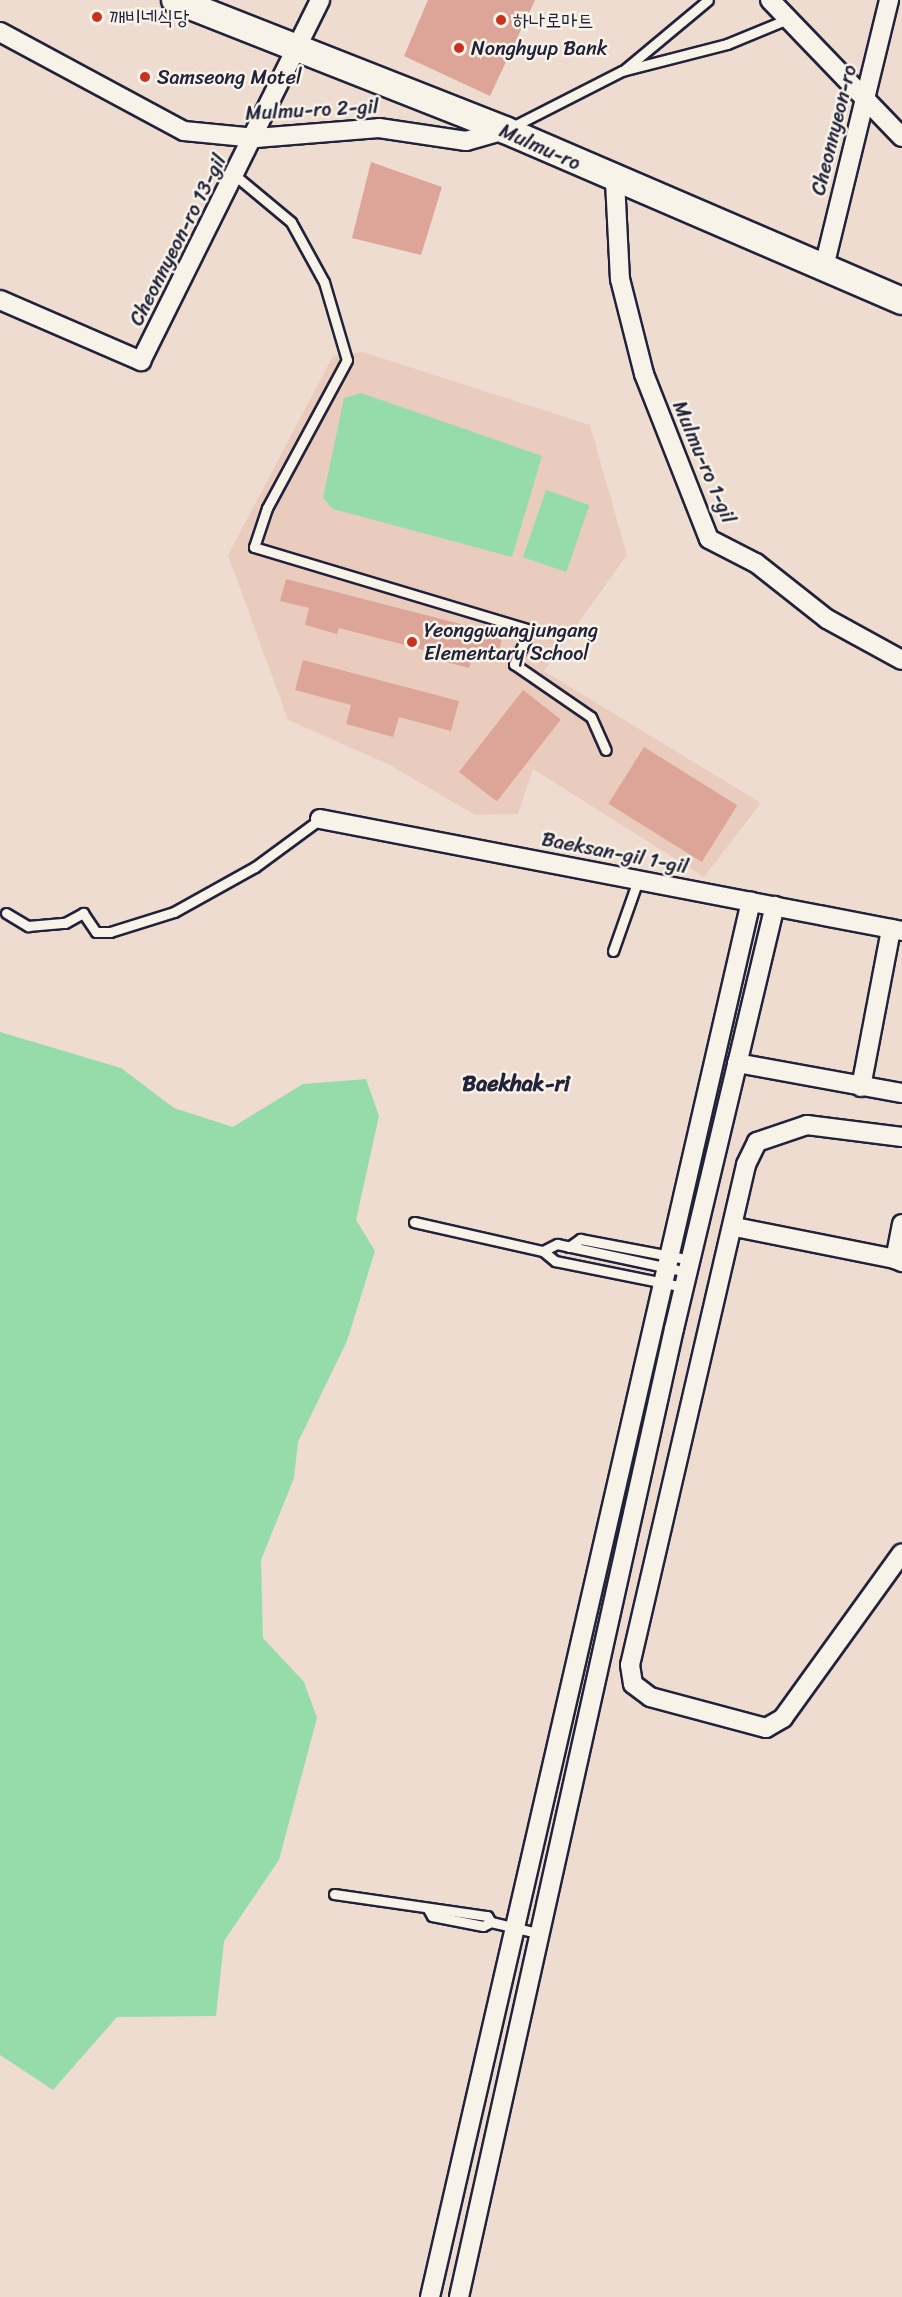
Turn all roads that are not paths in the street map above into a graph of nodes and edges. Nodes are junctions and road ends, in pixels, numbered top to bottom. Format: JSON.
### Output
{"nodes":[{"id":1,"x":175,"y":0,"type":"edge"},
{"id":2,"x":320,"y":0,"type":"edge"},
{"id":3,"x":708,"y":0,"type":"edge"},
{"id":4,"x":770,"y":0,"type":"edge"},
{"id":5,"x":888,"y":0,"type":"edge"},
{"id":6,"x":902,"y":4,"type":"edge"},
{"id":7,"x":788,"y":19,"type":"junction"},
{"id":8,"x":0,"y":32,"type":"edge"},
{"id":9,"x":296,"y":52,"type":"junction"},
{"id":10,"x":622,"y":71,"type":"junction"},
{"id":11,"x":864,"y":100,"type":"junction"},
{"id":12,"x":505,"y":130,"type":"junction"},
{"id":13,"x":902,"y":137,"type":"edge"},
{"id":14,"x":256,"y":138,"type":"junction"},
{"id":15,"x":237,"y":177,"type":"junction"},
{"id":16,"x":615,"y":181,"type":"junction"},
{"id":17,"x":823,"y":271,"type":"junction"},
{"id":18,"x":0,"y":300,"type":"edge"},
{"id":19,"x":902,"y":301,"type":"edge"},
{"id":20,"x":902,"y":660,"type":"edge"},
{"id":21,"x":606,"y":750,"type":"dead end"},
{"id":22,"x":320,"y":819,"type":"joint"},
{"id":23,"x":638,"y":880,"type":"junction"},
{"id":24,"x":751,"y":902,"type":"junction"},
{"id":25,"x":775,"y":906,"type":"junction"},
{"id":26,"x":6,"y":913,"type":"dead end"},
{"id":27,"x":896,"y":930,"type":"edge"},
{"id":28,"x":614,"y":951,"type":"dead end"},
{"id":29,"x":737,"y":1063,"type":"junction"},
{"id":30,"x":861,"y":1087,"type":"junction"},
{"id":31,"x":902,"y":1093,"type":"edge"},
{"id":32,"x":902,"y":1137,"type":"edge"},
{"id":33,"x":414,"y":1222,"type":"dead end"},
{"id":34,"x":902,"y":1224,"type":"edge"},
{"id":35,"x":735,"y":1227,"type":"junction"},
{"id":36,"x":543,"y":1251,"type":"junction"},
{"id":37,"x":898,"y":1261,"type":"edge"},
{"id":38,"x":669,"y":1269,"type":"junction"},
{"id":39,"x":688,"y":1273,"type":"junction"},
{"id":40,"x":902,"y":1553,"type":"edge"},
{"id":41,"x":334,"y":1894,"type":"dead end"},
{"id":42,"x":514,"y":1928,"type":"junction"},
{"id":43,"x":537,"y":1933,"type":"junction"},
{"id":44,"x":430,"y":2297,"type":"edge"},
{"id":45,"x":459,"y":2297,"type":"edge"}],
"edges":[{"from":1,"to":9,"type":"main road","name":"Mulmu-ro"},
{"from":2,"to":9,"type":"street","name":"Cheonnyeon-ro 13-gil"},
{"from":3,"to":10,"type":"lane"},
{"from":4,"to":7,"type":"street"},
{"from":5,"to":6,"type":"street"},
{"from":5,"to":11,"type":"street","name":"Cheonnyeon-ro"},
{"from":7,"to":10,"type":"lane"},
{"from":7,"to":11,"type":"street"},
{"from":8,"to":14,"type":"street","name":"Mulmu-ro 2-gil"},
{"from":9,"to":12,"type":"main road","name":"Mulmu-ro"},
{"from":9,"to":14,"type":"street","name":"Cheonnyeon-ro 13-gil"},
{"from":10,"to":12,"type":"lane"},
{"from":11,"to":13,"type":"street"},
{"from":11,"to":17,"type":"street","name":"Cheonnyeon-ro"},
{"from":12,"to":14,"type":"street","name":"Mulmu-ro 2-gil"},
{"from":12,"to":16,"type":"main road","name":"Mulmu-ro"},
{"from":14,"to":15,"type":"street","name":"Cheonnyeon-ro 13-gil"},
{"from":15,"to":18,"type":"street","name":"Cheonnyeon-ro 13-gil"},
{"from":15,"to":21,"type":"lane"},
{"from":16,"to":17,"type":"main road","name":"Mulmu-ro"},
{"from":16,"to":20,"type":"street","name":"Mulmu-ro 1-gil"},
{"from":17,"to":19,"type":"main road","name":"Mulmu-ro"},
{"from":22,"to":23,"type":"street","name":"Baeksan-gil 1-gil"},
{"from":22,"to":26,"type":"lane"},
{"from":23,"to":24,"type":"street","name":"Baeksan-gil 1-gil"},
{"from":23,"to":28,"type":"lane"},
{"from":24,"to":25,"type":"street","name":"Baeksan-gil 1-gil"},
{"from":24,"to":38,"type":"street"},
{"from":25,"to":27,"type":"street","name":"Baeksan-gil 1-gil"},
{"from":25,"to":29,"type":"street"},
{"from":27,"to":30,"type":"street"},
{"from":29,"to":30,"type":"street"},
{"from":29,"to":39,"type":"street"},
{"from":30,"to":31,"type":"street"},
{"from":32,"to":35,"type":"street"},
{"from":33,"to":36,"type":"lane"},
{"from":34,"to":37,"type":"street"},
{"from":35,"to":37,"type":"street"},
{"from":35,"to":40,"type":"street"},
{"from":36,"to":38,"type":"lane"},
{"from":36,"to":38,"type":"lane"},
{"from":38,"to":39,"type":"lane"},
{"from":38,"to":39,"type":"lane"},
{"from":38,"to":42,"type":"street"},
{"from":39,"to":43,"type":"street"},
{"from":41,"to":42,"type":"lane"},
{"from":42,"to":43,"type":"lane"},
{"from":42,"to":44,"type":"street"},
{"from":43,"to":45,"type":"street"}]}
